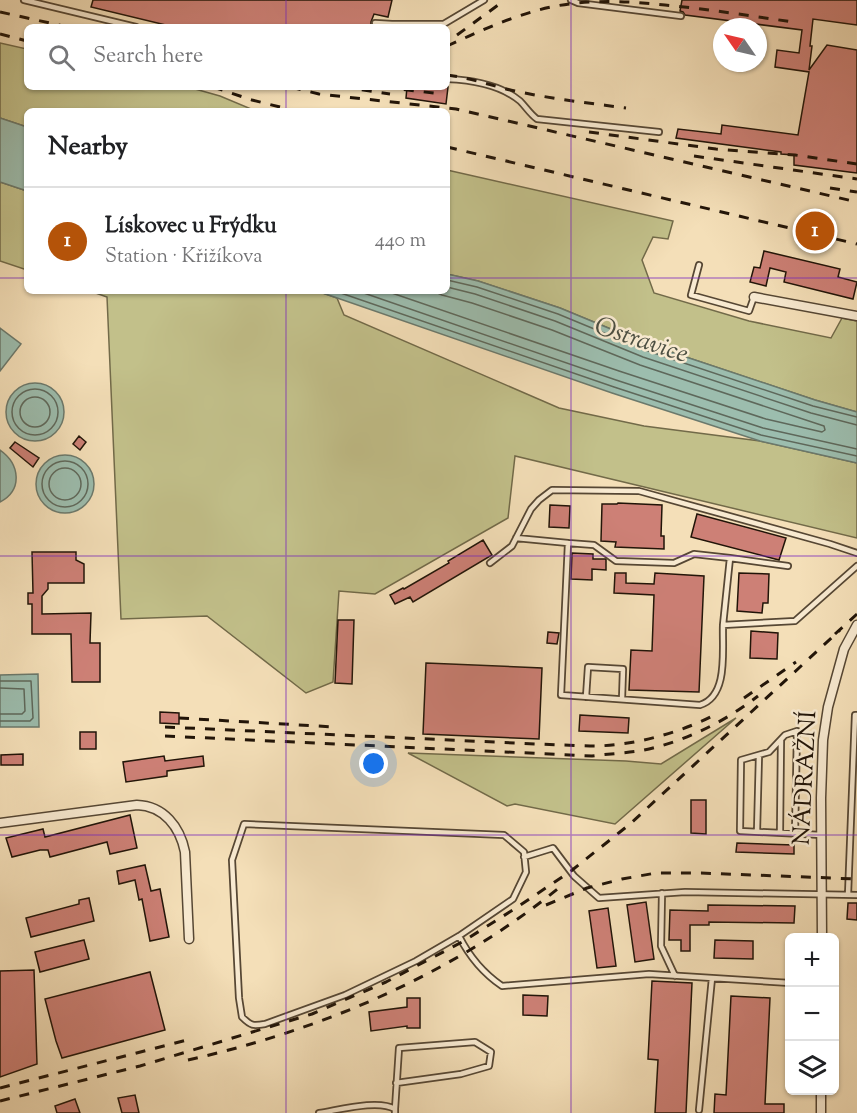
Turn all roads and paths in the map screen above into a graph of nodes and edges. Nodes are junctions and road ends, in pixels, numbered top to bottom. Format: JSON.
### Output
{"nodes":[{"id":1,"x":24,"y":0,"type":"edge"},
{"id":2,"x":484,"y":0,"type":"edge"},
{"id":3,"x":572,"y":0,"type":"edge"},
{"id":4,"x":681,"y":16,"type":"dead end"},
{"id":5,"x":375,"y":22,"type":"dead end"},
{"id":6,"x":124,"y":24,"type":"edge"},
{"id":7,"x":384,"y":24,"type":"edge"},
{"id":8,"x":445,"y":24,"type":"edge"},
{"id":9,"x":450,"y":79,"type":"edge"},
{"id":10,"x":659,"y":132,"type":"dead end"},
{"id":11,"x":699,"y":265,"type":"dead end"},
{"id":12,"x":754,"y":297,"type":"joint"},
{"id":13,"x":857,"y":316,"type":"edge"},
{"id":14,"x":516,"y":538,"type":"junction"},
{"id":15,"x":568,"y":543,"type":"junction"},
{"id":16,"x":857,"y":553,"type":"edge"},
{"id":17,"x":730,"y":558,"type":"junction"},
{"id":18,"x":490,"y":563,"type":"dead end"},
{"id":19,"x":788,"y":566,"type":"dead end"},
{"id":20,"x":857,"y":566,"type":"edge"},
{"id":21,"x":723,"y":625,"type":"junction"},
{"id":22,"x":857,"y":625,"type":"edge"},
{"id":23,"x":585,"y":697,"type":"junction"},
{"id":24,"x":622,"y":699,"type":"junction"},
{"id":25,"x":857,"y":715,"type":"edge"},
{"id":26,"x":781,"y":739,"type":"junction"},
{"id":27,"x":759,"y":755,"type":"junction"},
{"id":28,"x":0,"y":823,"type":"edge"},
{"id":29,"x":854,"y":828,"type":"edge"},
{"id":30,"x":757,"y":832,"type":"junction"},
{"id":31,"x":780,"y":833,"type":"junction"},
{"id":32,"x":795,"y":834,"type":"junction"},
{"id":33,"x":822,"y":835,"type":"junction"},
{"id":34,"x":524,"y":858,"type":"junction"},
{"id":35,"x":662,"y":893,"type":"junction"},
{"id":36,"x":822,"y":895,"type":"junction"},
{"id":37,"x":848,"y":895,"type":"junction"},
{"id":38,"x":857,"y":895,"type":"edge"},
{"id":39,"x":822,"y":933,"type":"edge"},
{"id":40,"x":459,"y":936,"type":"junction"},
{"id":41,"x":189,"y":939,"type":"dead end"},
{"id":42,"x":675,"y":976,"type":"junction"},
{"id":43,"x":712,"y":978,"type":"junction"},
{"id":44,"x":785,"y":982,"type":"edge"},
{"id":45,"x":396,"y":1083,"type":"junction"},
{"id":46,"x":821,"y":1095,"type":"edge"},
{"id":47,"x":699,"y":1110,"type":"dead end"},
{"id":48,"x":395,"y":1111,"type":"edge"},
{"id":49,"x":319,"y":1113,"type":"edge"},
{"id":50,"x":821,"y":1113,"type":"edge"}],
"edges":[{"from":1,"to":6,"type":"lane"},
{"from":2,"to":8,"type":"lane"},
{"from":3,"to":4,"type":"lane"},
{"from":5,"to":7,"type":"lane"},
{"from":9,"to":10,"type":"lane"},
{"from":11,"to":12,"type":"lane"},
{"from":12,"to":13,"type":"street"},
{"from":14,"to":15,"type":"lane"},
{"from":14,"to":16,"type":"lane"},
{"from":14,"to":18,"type":"lane"},
{"from":15,"to":17,"type":"lane"},
{"from":15,"to":23,"type":"lane"},
{"from":17,"to":19,"type":"lane"},
{"from":17,"to":21,"type":"lane"},
{"from":20,"to":21,"type":"lane"},
{"from":21,"to":24,"type":"lane"},
{"from":22,"to":33,"type":"street","name":"NÁDRAŽNÍ"},
{"from":23,"to":24,"type":"lane"},
{"from":23,"to":24,"type":"lane"},
{"from":25,"to":29,"type":"lane"},
{"from":26,"to":27,"type":"lane"},
{"from":26,"to":31,"type":"lane"},
{"from":26,"to":32,"type":"lane"},
{"from":27,"to":30,"type":"lane"},
{"from":27,"to":30,"type":"lane"},
{"from":28,"to":41,"type":"street"},
{"from":29,"to":37,"type":"lane"},
{"from":30,"to":31,"type":"lane"},
{"from":31,"to":32,"type":"lane"},
{"from":32,"to":33,"type":"lane"},
{"from":33,"to":36,"type":"street","name":"NÁDRAŽNÍ"},
{"from":34,"to":35,"type":"lane"},
{"from":34,"to":40,"type":"lane"},
{"from":34,"to":40,"type":"lane"},
{"from":35,"to":36,"type":"lane"},
{"from":35,"to":42,"type":"lane"},
{"from":36,"to":37,"type":"lane"},
{"from":36,"to":39,"type":"street","name":"NÁDRAŽNÍ"},
{"from":37,"to":38,"type":"lane"},
{"from":40,"to":42,"type":"lane"},
{"from":42,"to":43,"type":"lane"},
{"from":43,"to":44,"type":"lane"},
{"from":43,"to":47,"type":"lane"},
{"from":45,"to":45,"type":"lane"},
{"from":45,"to":48,"type":"lane"},
{"from":46,"to":50,"type":"street"},
{"from":48,"to":49,"type":"lane"}]}
